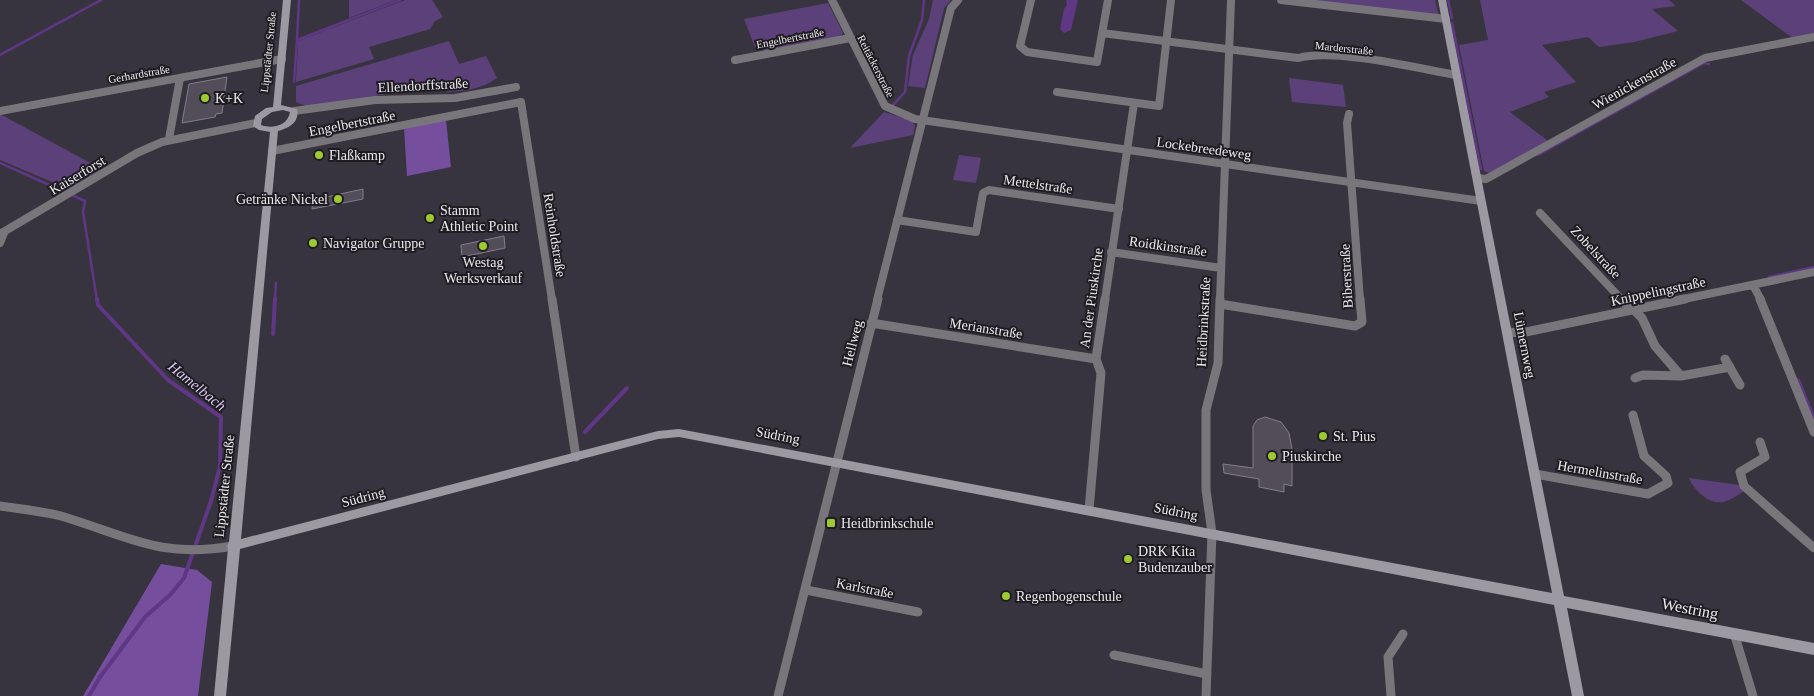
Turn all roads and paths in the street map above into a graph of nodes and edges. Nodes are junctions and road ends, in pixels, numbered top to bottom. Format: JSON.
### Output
{"nodes":[{"id":1,"x":287,"y":0,"type":"edge"},
{"id":2,"x":832,"y":0,"type":"edge"},
{"id":3,"x":958,"y":0,"type":"edge"},
{"id":4,"x":1031,"y":0,"type":"edge"},
{"id":5,"x":1108,"y":0,"type":"edge"},
{"id":6,"x":1171,"y":0,"type":"edge"},
{"id":7,"x":1231,"y":0,"type":"edge"},
{"id":8,"x":1281,"y":0,"type":"edge"},
{"id":9,"x":1442,"y":0,"type":"edge"},
{"id":10,"x":1446,"y":20,"type":"junction"},
{"id":11,"x":1102,"y":33,"type":"junction"},
{"id":12,"x":1814,"y":37,"type":"edge"},
{"id":13,"x":850,"y":38,"type":"junction"},
{"id":14,"x":1166,"y":41,"type":"junction"},
{"id":15,"x":1229,"y":49,"type":"junction"},
{"id":16,"x":1070,"y":58,"type":"joint"},
{"id":17,"x":282,"y":60,"type":"junction"},
{"id":18,"x":735,"y":60,"type":"dead end"},
{"id":19,"x":1456,"y":75,"type":"junction"},
{"id":20,"x":180,"y":78,"type":"junction"},
{"id":21,"x":516,"y":87,"type":"dead end"},
{"id":22,"x":1057,"y":92,"type":"dead end"},
{"id":23,"x":1134,"y":103,"type":"junction"},
{"id":24,"x":277,"y":108,"type":"junction"},
{"id":25,"x":0,"y":111,"type":"edge"},
{"id":26,"x":1349,"y":114,"type":"dead end"},
{"id":27,"x":294,"y":115,"type":"junction"},
{"id":28,"x":437,"y":119,"type":"joint"},
{"id":29,"x":922,"y":120,"type":"junction"},
{"id":30,"x":256,"y":123,"type":"junction"},
{"id":31,"x":274,"y":130,"type":"junction"},
{"id":32,"x":169,"y":139,"type":"junction"},
{"id":33,"x":1128,"y":149,"type":"junction"},
{"id":34,"x":272,"y":151,"type":"junction"},
{"id":35,"x":1225,"y":164,"type":"junction"},
{"id":36,"x":1477,"y":178,"type":"junction"},
{"id":37,"x":1352,"y":182,"type":"junction"},
{"id":38,"x":78,"y":189,"type":"joint"},
{"id":39,"x":1482,"y":201,"type":"junction"},
{"id":40,"x":1119,"y":209,"type":"junction"},
{"id":41,"x":1540,"y":213,"type":"dead end"},
{"id":42,"x":898,"y":220,"type":"junction"},
{"id":43,"x":2,"y":234,"type":"edge"},
{"id":44,"x":0,"y":243,"type":"edge"},
{"id":45,"x":1112,"y":252,"type":"junction"},
{"id":46,"x":1221,"y":268,"type":"junction"},
{"id":47,"x":1814,"y":272,"type":"edge"},
{"id":48,"x":1753,"y":285,"type":"junction"},
{"id":49,"x":1220,"y":304,"type":"junction"},
{"id":50,"x":1632,"y":310,"type":"junction"},
{"id":51,"x":871,"y":323,"type":"junction"},
{"id":52,"x":1507,"y":332,"type":"junction"},
{"id":53,"x":1096,"y":359,"type":"junction"},
{"id":54,"x":1680,"y":376,"type":"junction"},
{"id":55,"x":1636,"y":378,"type":"dead end"},
{"id":56,"x":1740,"y":386,"type":"dead end"},
{"id":57,"x":1633,"y":415,"type":"dead end"},
{"id":58,"x":1814,"y":432,"type":"edge"},
{"id":59,"x":1760,"y":442,"type":"dead end"},
{"id":60,"x":576,"y":457,"type":"junction"},
{"id":61,"x":838,"y":462,"type":"junction"},
{"id":62,"x":1534,"y":474,"type":"junction"},
{"id":63,"x":0,"y":506,"type":"edge"},
{"id":64,"x":1089,"y":510,"type":"junction"},
{"id":65,"x":1212,"y":533,"type":"junction"},
{"id":66,"x":233,"y":546,"type":"junction"},
{"id":67,"x":1814,"y":548,"type":"edge"},
{"id":68,"x":184,"y":552,"type":"joint"},
{"id":69,"x":203,"y":552,"type":"joint"},
{"id":70,"x":806,"y":590,"type":"junction"},
{"id":71,"x":1560,"y":600,"type":"junction"},
{"id":72,"x":918,"y":612,"type":"dead end"},
{"id":73,"x":1734,"y":633,"type":"junction"},
{"id":74,"x":1403,"y":634,"type":"dead end"},
{"id":75,"x":1814,"y":649,"type":"edge"},
{"id":76,"x":1114,"y":655,"type":"dead end"},
{"id":77,"x":1207,"y":674,"type":"junction"},
{"id":78,"x":220,"y":696,"type":"edge"},
{"id":79,"x":778,"y":696,"type":"edge"},
{"id":80,"x":1206,"y":696,"type":"edge"},
{"id":81,"x":1391,"y":696,"type":"edge"},
{"id":82,"x":1578,"y":696,"type":"edge"},
{"id":83,"x":1754,"y":696,"type":"edge"}],
"edges":[{"from":1,"to":17,"type":"street","name":"Lippstädter Straße"},
{"from":2,"to":13,"type":"street","name":"Reitäckerstraße"},
{"from":3,"to":29,"type":"street","name":"Hellweg"},
{"from":4,"to":16,"type":"street"},
{"from":5,"to":11,"type":"street"},
{"from":6,"to":14,"type":"street"},
{"from":7,"to":15,"type":"street","name":"Heidbrinkstraße"},
{"from":8,"to":10,"type":"street"},
{"from":9,"to":10,"type":"street","name":"Lümernweg"},
{"from":10,"to":19,"type":"street","name":"Lümernweg"},
{"from":11,"to":14,"type":"street","name":"Marderstraße"},
{"from":11,"to":16,"type":"street"},
{"from":12,"to":36,"type":"street","name":"Wienickenstraße"},
{"from":13,"to":18,"type":"street","name":"Engelbertstraße"},
{"from":13,"to":29,"type":"street","name":"Reitäckerstraße"},
{"from":14,"to":15,"type":"street","name":"Marderstraße"},
{"from":14,"to":23,"type":"street"},
{"from":15,"to":19,"type":"street","name":"Marderstraße"},
{"from":15,"to":35,"type":"street","name":"Heidbrinkstraße"},
{"from":17,"to":20,"type":"street","name":"Gerhardstraße"},
{"from":17,"to":24,"type":"street","name":"Lippstädter Straße"},
{"from":19,"to":36,"type":"street","name":"Lümernweg"},
{"from":20,"to":25,"type":"street","name":"Gerhardstraße"},
{"from":20,"to":32,"type":"street"},
{"from":21,"to":27,"type":"street","name":"Ellendorffstraße"},
{"from":22,"to":23,"type":"street"},
{"from":23,"to":33,"type":"street","name":"An der Piuskirche"},
{"from":24,"to":27,"type":"street"},
{"from":24,"to":30,"type":"street"},
{"from":26,"to":37,"type":"street","name":"Biberstraße"},
{"from":27,"to":31,"type":"street"},
{"from":28,"to":34,"type":"street","name":"Engelbertstraße"},
{"from":28,"to":60,"type":"street","name":"Reinholdstraße"},
{"from":29,"to":33,"type":"street","name":"Lockebreedeweg"},
{"from":29,"to":42,"type":"street","name":"Hellweg"},
{"from":30,"to":31,"type":"street"},
{"from":30,"to":32,"type":"street","name":"Kaiserforst"},
{"from":31,"to":34,"type":"street","name":"Lippstädter Straße"},
{"from":32,"to":38,"type":"street","name":"Kaiserforst"},
{"from":33,"to":35,"type":"street","name":"Lockebreedeweg"},
{"from":33,"to":40,"type":"street","name":"An der Piuskirche"},
{"from":34,"to":66,"type":"street","name":"Lippstädter Straße"},
{"from":35,"to":37,"type":"street","name":"Lockebreedeweg"},
{"from":35,"to":46,"type":"street","name":"Heidbrinkstraße"},
{"from":36,"to":39,"type":"street","name":"Lümernweg"},
{"from":37,"to":39,"type":"street","name":"Lockebreedeweg"},
{"from":37,"to":49,"type":"street","name":"Biberstraße"},
{"from":38,"to":43,"type":"street","name":"Kaiserforst"},
{"from":39,"to":52,"type":"street","name":"Lümernweg"},
{"from":40,"to":42,"type":"street","name":"Mettelstraße"},
{"from":40,"to":45,"type":"street","name":"An der Piuskirche"},
{"from":41,"to":50,"type":"street","name":"Zobelstraße"},
{"from":42,"to":51,"type":"street","name":"Hellweg"},
{"from":43,"to":44,"type":"street"},
{"from":45,"to":46,"type":"street","name":"Roidkinstraße"},
{"from":45,"to":53,"type":"street","name":"An der Piuskirche"},
{"from":46,"to":49,"type":"street","name":"Heidbrinkstraße"},
{"from":47,"to":48,"type":"street","name":"Knippelingstraße"},
{"from":48,"to":50,"type":"street","name":"Knippelingstraße"},
{"from":48,"to":58,"type":"street"},
{"from":49,"to":65,"type":"street","name":"Heidbrinkstraße"},
{"from":50,"to":52,"type":"street","name":"Knippelingstraße"},
{"from":50,"to":54,"type":"street","name":"Zobelstraße"},
{"from":51,"to":53,"type":"street","name":"Merianstraße"},
{"from":51,"to":61,"type":"street","name":"Hellweg"},
{"from":52,"to":62,"type":"street","name":"Lümernweg"},
{"from":53,"to":64,"type":"street","name":"An der Piuskirche"},
{"from":54,"to":55,"type":"street"},
{"from":54,"to":56,"type":"street"},
{"from":57,"to":62,"type":"street","name":"Hermelinstraße"},
{"from":59,"to":67,"type":"street"},
{"from":60,"to":61,"type":"street","name":"Südring"},
{"from":60,"to":66,"type":"street","name":"Südring"},
{"from":61,"to":64,"type":"street","name":"Südring"},
{"from":61,"to":70,"type":"street","name":"Hellweg"},
{"from":62,"to":71,"type":"street","name":"Lümernweg"},
{"from":63,"to":68,"type":"street","name":"Südring"},
{"from":64,"to":65,"type":"street","name":"Südring"},
{"from":65,"to":71,"type":"street","name":"Südring"},
{"from":65,"to":77,"type":"street","name":"Heidbrinkstraße"},
{"from":66,"to":69,"type":"street","name":"Südring"},
{"from":66,"to":78,"type":"street","name":"Lippstädter Straße"},
{"from":68,"to":69,"type":"street","name":"Südring"},
{"from":70,"to":72,"type":"street","name":"Karlstraße"},
{"from":70,"to":79,"type":"street","name":"Hellweg"},
{"from":71,"to":73,"type":"street","name":"Westring"},
{"from":71,"to":82,"type":"street","name":"Lümernweg"},
{"from":73,"to":75,"type":"street","name":"Westring"},
{"from":73,"to":83,"type":"street"},
{"from":74,"to":81,"type":"street"},
{"from":76,"to":77,"type":"street"},
{"from":77,"to":80,"type":"street","name":"Heidbrinkstraße"}]}
